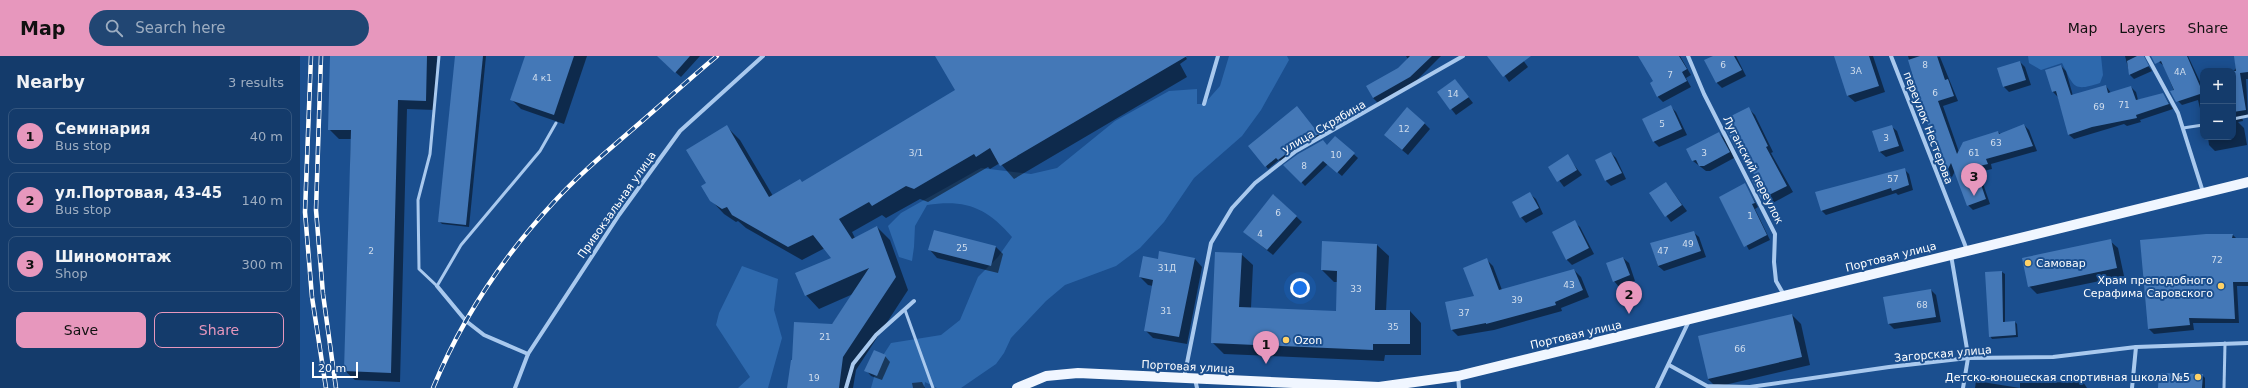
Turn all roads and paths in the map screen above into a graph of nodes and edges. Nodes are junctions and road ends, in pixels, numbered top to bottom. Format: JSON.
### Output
{"nodes":[{"id":1,"x":439,"y":56,"type":"edge"},
{"id":2,"x":763,"y":56,"type":"edge"},
{"id":3,"x":1218,"y":56,"type":"edge"},
{"id":4,"x":1463,"y":56,"type":"edge"},
{"id":5,"x":1688,"y":56,"type":"edge"},
{"id":6,"x":1891,"y":56,"type":"edge"},
{"id":7,"x":2147,"y":56,"type":"edge"},
{"id":8,"x":1204,"y":104,"type":"dead end"},
{"id":9,"x":2248,"y":116,"type":"edge"},
{"id":10,"x":2236,"y":118,"type":"edge"},
{"id":11,"x":556,"y":123,"type":"dead end"},
{"id":12,"x":2200,"y":125,"type":"edge"},
{"id":13,"x":2183,"y":128,"type":"junction"},
{"id":14,"x":2248,"y":182,"type":"edge"},
{"id":15,"x":2203,"y":193,"type":"junction"},
{"id":16,"x":1967,"y":251,"type":"junction"},
{"id":17,"x":1951,"y":255,"type":"junction"},
{"id":18,"x":437,"y":286,"type":"junction"},
{"id":19,"x":1784,"y":296,"type":"junction"},
{"id":20,"x":914,"y":301,"type":"dead end"},
{"id":21,"x":905,"y":310,"type":"junction"},
{"id":22,"x":1689,"y":320,"type":"junction"},
{"id":23,"x":2248,"y":343,"type":"edge"},
{"id":24,"x":2225,"y":344,"type":"junction"},
{"id":25,"x":2136,"y":347,"type":"junction"},
{"id":26,"x":528,"y":354,"type":"junction"},
{"id":27,"x":1968,"y":358,"type":"junction"},
{"id":28,"x":1669,"y":364,"type":"junction"},
{"id":29,"x":1458,"y":376,"type":"junction"},
{"id":30,"x":1184,"y":378,"type":"junction"},
{"id":31,"x":1196,"y":383,"type":"edge"},
{"id":32,"x":1261,"y":385,"type":"edge"},
{"id":33,"x":1337,"y":387,"type":"edge"},
{"id":34,"x":515,"y":388,"type":"edge"},
{"id":35,"x":846,"y":388,"type":"edge"},
{"id":36,"x":934,"y":388,"type":"edge"},
{"id":37,"x":1017,"y":388,"type":"edge"},
{"id":38,"x":1459,"y":388,"type":"edge"},
{"id":39,"x":1657,"y":388,"type":"edge"},
{"id":40,"x":1963,"y":388,"type":"edge"},
{"id":41,"x":2132,"y":388,"type":"edge"},
{"id":42,"x":2224,"y":388,"type":"edge"}],
"edges":[{"from":1,"to":18,"type":"lane"},
{"from":2,"to":26,"type":"street","name":"Привокзальная улица"},
{"from":3,"to":8,"type":"street"},
{"from":4,"to":30,"type":"street","name":"улица Скрябина"},
{"from":5,"to":19,"type":"street","name":"Луганский переулок"},
{"from":6,"to":16,"type":"street","name":"переулок Нестерова"},
{"from":7,"to":13,"type":"street"},
{"from":9,"to":10,"type":"lane"},
{"from":11,"to":18,"type":"lane"},
{"from":12,"to":13,"type":"lane"},
{"from":13,"to":15,"type":"street"},
{"from":14,"to":15,"type":"main road","name":"Портовая улица"},
{"from":15,"to":16,"type":"main road","name":"Портовая улица"},
{"from":16,"to":17,"type":"main road","name":"Портовая улица"},
{"from":17,"to":19,"type":"main road","name":"Портовая улица"},
{"from":17,"to":27,"type":"street"},
{"from":18,"to":26,"type":"street"},
{"from":19,"to":22,"type":"main road","name":"Портовая улица"},
{"from":20,"to":21,"type":"street"},
{"from":21,"to":35,"type":"street"},
{"from":21,"to":36,"type":"lane"},
{"from":22,"to":28,"type":"street"},
{"from":22,"to":29,"type":"main road","name":"Портовая улица"},
{"from":23,"to":24,"type":"street","name":"Загорская улица"},
{"from":24,"to":25,"type":"street","name":"Загорская улица"},
{"from":24,"to":42,"type":"lane"},
{"from":25,"to":27,"type":"street","name":"Загорская улица"},
{"from":25,"to":41,"type":"street"},
{"from":26,"to":34,"type":"street","name":"Привокзальная улица"},
{"from":27,"to":28,"type":"street","name":"Загорская улица"},
{"from":27,"to":40,"type":"street"},
{"from":28,"to":39,"type":"street"},
{"from":29,"to":33,"type":"main road","name":"Портовая улица"},
{"from":29,"to":38,"type":"street"},
{"from":30,"to":31,"type":"main road","name":"Портовая улица"},
{"from":30,"to":37,"type":"main road","name":"Портовая улица"},
{"from":31,"to":32,"type":"main road","name":"Портовая улица"},
{"from":32,"to":33,"type":"main road","name":"Портовая улица"}]}
